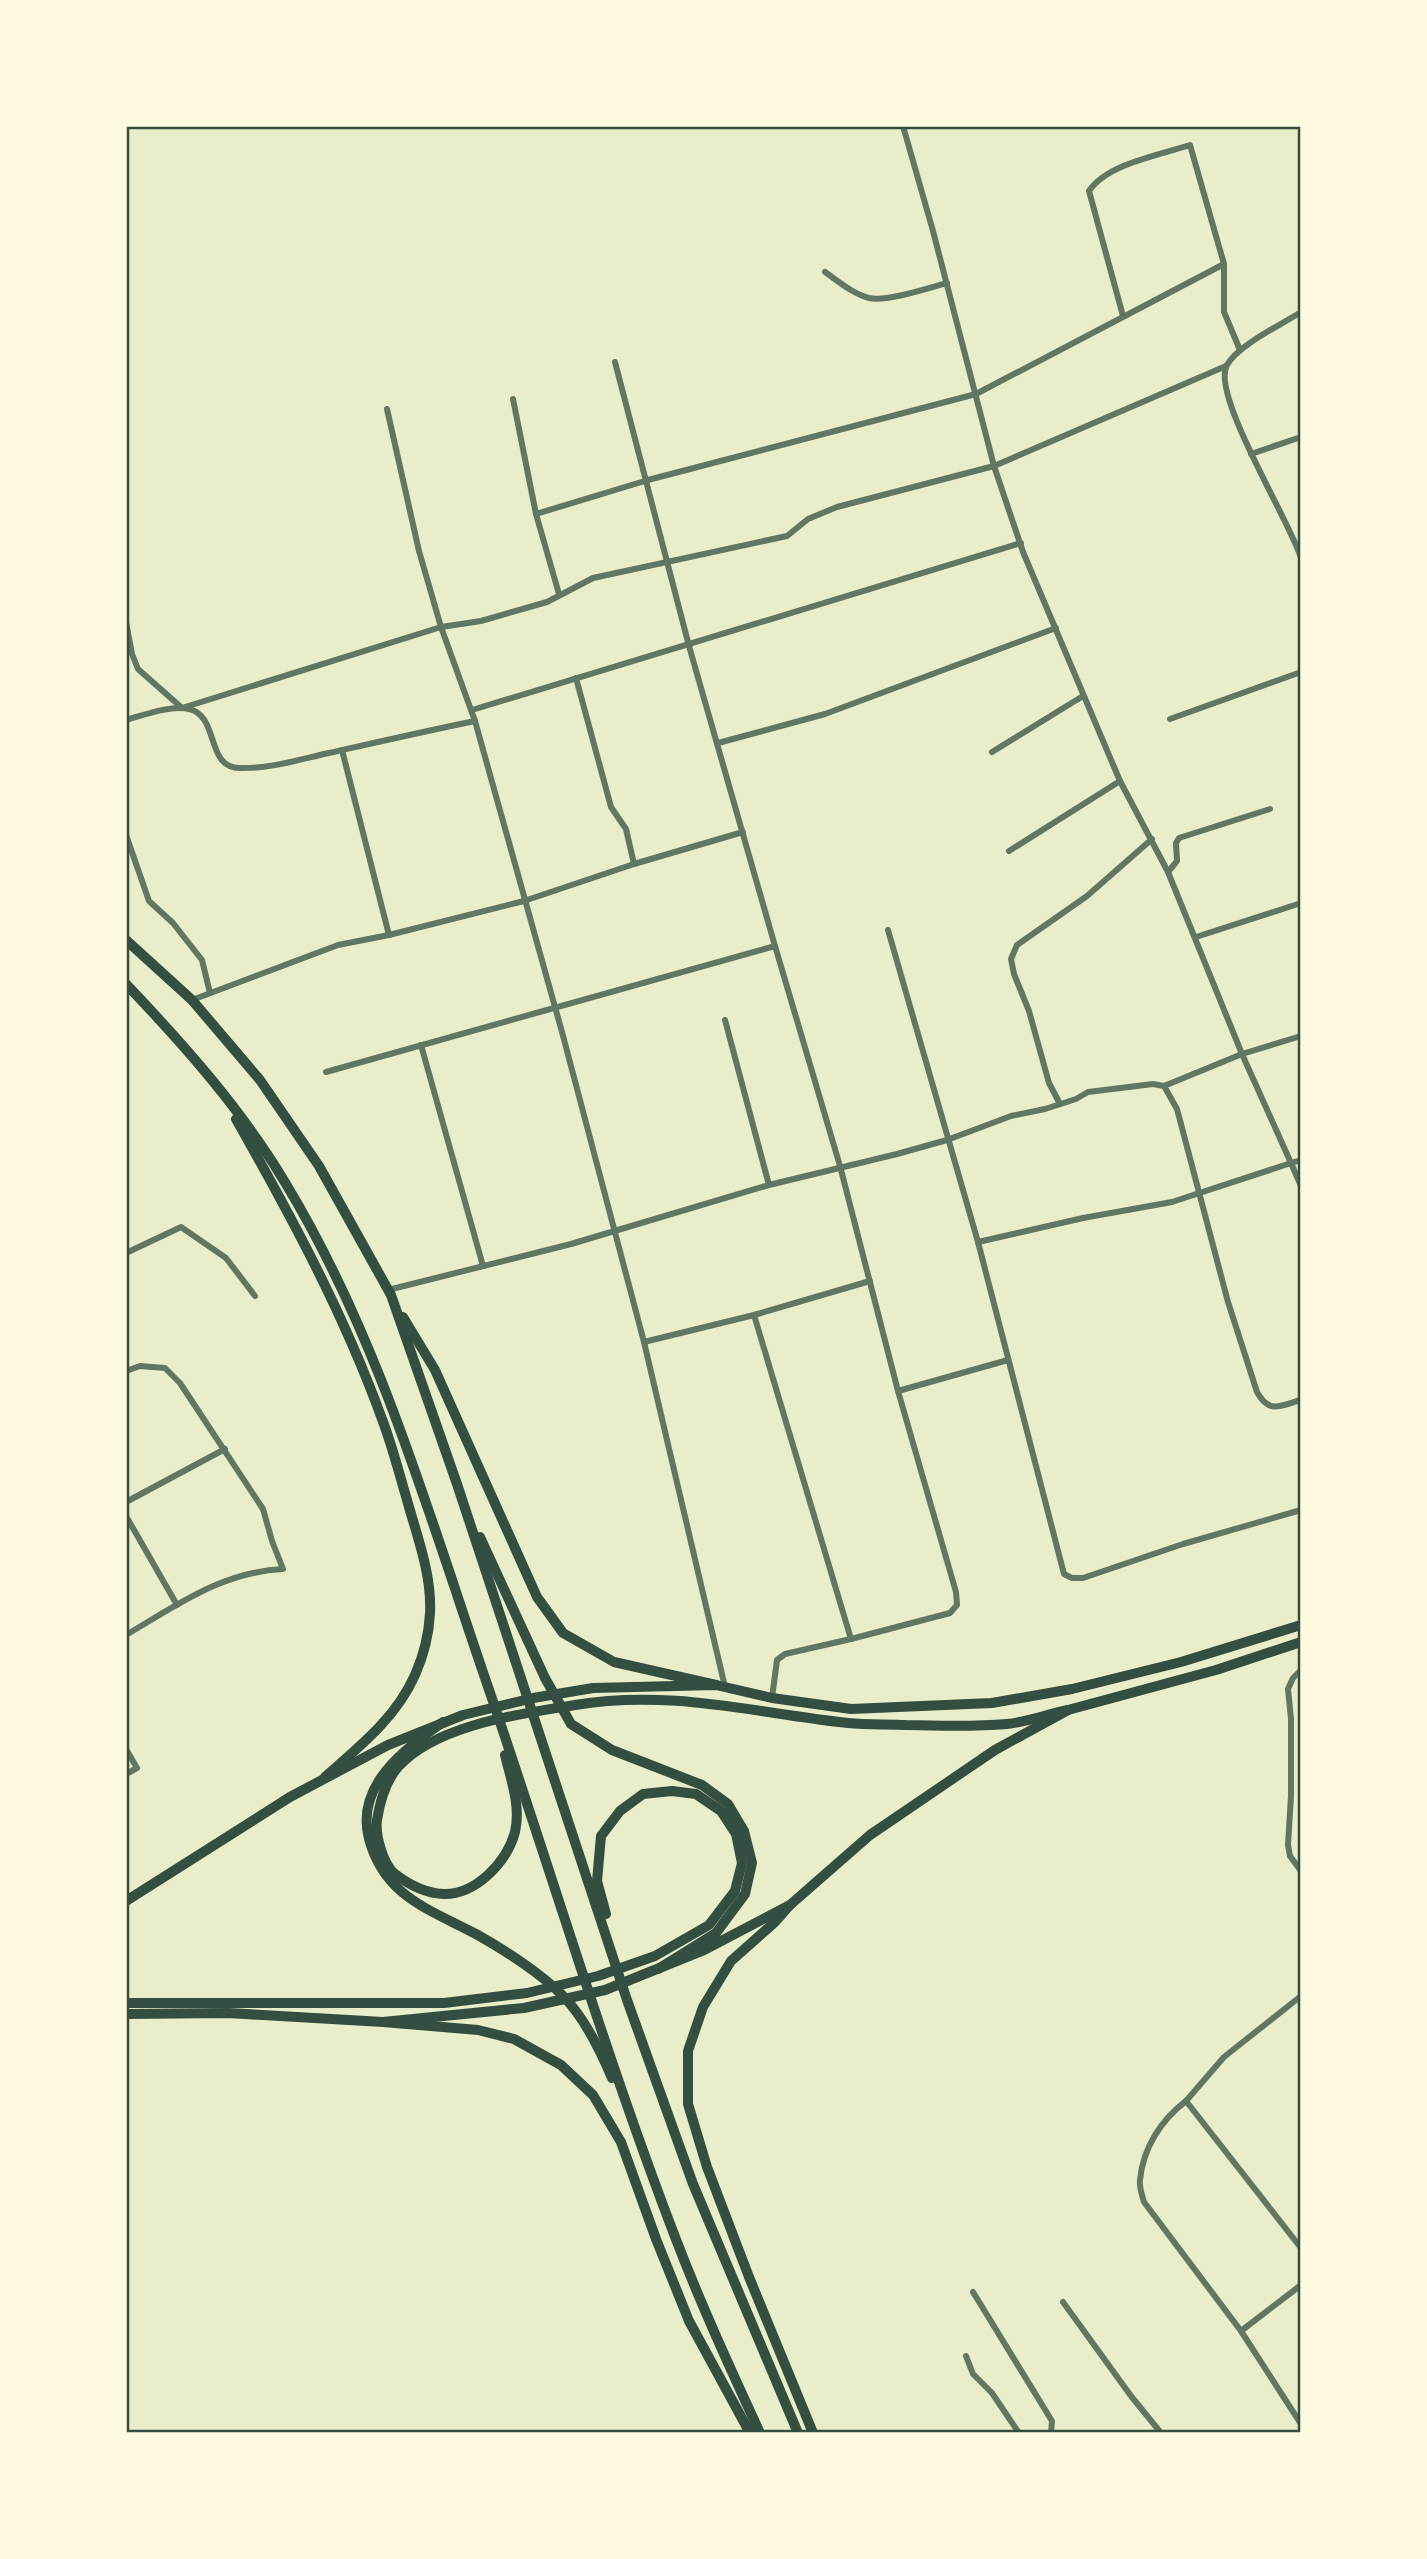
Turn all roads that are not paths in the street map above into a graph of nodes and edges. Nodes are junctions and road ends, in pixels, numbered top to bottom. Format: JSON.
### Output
{"nodes":[{"id":1,"x":903,"y":126,"type":"edge"},
{"id":2,"x":1224,"y":264,"type":"junction"},
{"id":3,"x":825,"y":272,"type":"dead end"},
{"id":4,"x":947,"y":283,"type":"junction"},
{"id":5,"x":1301,"y":312,"type":"edge"},
{"id":6,"x":1123,"y":316,"type":"junction"},
{"id":7,"x":1240,"y":350,"type":"junction"},
{"id":8,"x":615,"y":362,"type":"dead end"},
{"id":9,"x":1226,"y":366,"type":"junction"},
{"id":10,"x":976,"y":394,"type":"junction"},
{"id":11,"x":513,"y":399,"type":"dead end"},
{"id":12,"x":387,"y":409,"type":"dead end"},
{"id":13,"x":1301,"y":437,"type":"edge"},
{"id":14,"x":1251,"y":454,"type":"junction"},
{"id":15,"x":994,"y":466,"type":"junction"},
{"id":16,"x":648,"y":480,"type":"junction"},
{"id":17,"x":536,"y":514,"type":"junction"},
{"id":18,"x":1020,"y":543,"type":"junction"},
{"id":19,"x":1300,"y":549,"type":"edge"},
{"id":20,"x":1301,"y":558,"type":"edge"},
{"id":21,"x":669,"y":562,"type":"junction"},
{"id":22,"x":559,"y":594,"type":"junction"},
{"id":23,"x":126,"y":622,"type":"edge"},
{"id":24,"x":441,"y":627,"type":"junction"},
{"id":25,"x":1056,"y":628,"type":"junction"},
{"id":26,"x":689,"y":646,"type":"junction"},
{"id":27,"x":1301,"y":673,"type":"edge"},
{"id":28,"x":576,"y":678,"type":"junction"},
{"id":29,"x":1083,"y":696,"type":"junction"},
{"id":30,"x":181,"y":708,"type":"junction"},
{"id":31,"x":472,"y":710,"type":"junction"},
{"id":32,"x":1170,"y":719,"type":"dead end"},
{"id":33,"x":126,"y":720,"type":"edge"},
{"id":34,"x":475,"y":721,"type":"junction"},
{"id":35,"x":718,"y":743,"type":"junction"},
{"id":36,"x":342,"y":750,"type":"junction"},
{"id":37,"x":992,"y":752,"type":"dead end"},
{"id":38,"x":1120,"y":780,"type":"junction"},
{"id":39,"x":1270,"y":809,"type":"dead end"},
{"id":40,"x":743,"y":832,"type":"junction"},
{"id":41,"x":126,"y":835,"type":"edge"},
{"id":42,"x":1152,"y":839,"type":"junction"},
{"id":43,"x":1009,"y":851,"type":"dead end"},
{"id":44,"x":634,"y":864,"type":"junction"},
{"id":45,"x":1168,"y":872,"type":"junction"},
{"id":46,"x":524,"y":901,"type":"junction"},
{"id":47,"x":1301,"y":903,"type":"edge"},
{"id":48,"x":888,"y":930,"type":"dead end"},
{"id":49,"x":389,"y":935,"type":"junction"},
{"id":50,"x":1196,"y":937,"type":"junction"},
{"id":51,"x":126,"y":940,"type":"edge"},
{"id":52,"x":775,"y":946,"type":"junction"},
{"id":53,"x":126,"y":984,"type":"edge"},
{"id":54,"x":210,"y":993,"type":"junction"},
{"id":55,"x":192,"y":1000,"type":"junction"},
{"id":56,"x":555,"y":1008,"type":"junction"},
{"id":57,"x":725,"y":1020,"type":"dead end"},
{"id":58,"x":1301,"y":1036,"type":"edge"},
{"id":59,"x":421,"y":1045,"type":"junction"},
{"id":60,"x":1242,"y":1054,"type":"junction"},
{"id":61,"x":326,"y":1072,"type":"dead end"},
{"id":62,"x":214,"y":1080,"type":"junction"},
{"id":63,"x":1164,"y":1086,"type":"junction"},
{"id":64,"x":1060,"y":1104,"type":"junction"},
{"id":65,"x":947,"y":1140,"type":"junction"},
{"id":66,"x":1301,"y":1160,"type":"edge"},
{"id":67,"x":1291,"y":1163,"type":"junction"},
{"id":68,"x":840,"y":1166,"type":"junction"},
{"id":69,"x":769,"y":1185,"type":"junction"},
{"id":70,"x":1301,"y":1186,"type":"edge"},
{"id":71,"x":1199,"y":1194,"type":"junction"},
{"id":72,"x":615,"y":1231,"type":"junction"},
{"id":73,"x":978,"y":1242,"type":"junction"},
{"id":74,"x":126,"y":1253,"type":"edge"},
{"id":75,"x":483,"y":1266,"type":"junction"},
{"id":76,"x":870,"y":1281,"type":"junction"},
{"id":77,"x":390,"y":1293,"type":"junction"},
{"id":78,"x":255,"y":1296,"type":"dead end"},
{"id":79,"x":754,"y":1315,"type":"junction"},
{"id":80,"x":644,"y":1342,"type":"junction"},
{"id":81,"x":1008,"y":1360,"type":"junction"},
{"id":82,"x":126,"y":1371,"type":"edge"},
{"id":83,"x":898,"y":1391,"type":"junction"},
{"id":84,"x":1301,"y":1400,"type":"edge"},
{"id":85,"x":225,"y":1449,"type":"junction"},
{"id":86,"x":457,"y":1484,"type":"junction"},
{"id":87,"x":126,"y":1502,"type":"edge"},
{"id":88,"x":1301,"y":1510,"type":"edge"},
{"id":89,"x":126,"y":1516,"type":"edge"},
{"id":90,"x":177,"y":1605,"type":"junction"},
{"id":91,"x":1301,"y":1625,"type":"edge"},
{"id":92,"x":126,"y":1635,"type":"edge"},
{"id":93,"x":851,"y":1639,"type":"junction"},
{"id":94,"x":1301,"y":1642,"type":"edge"},
{"id":95,"x":1301,"y":1671,"type":"edge"},
{"id":96,"x":720,"y":1686,"type":"junction"},
{"id":97,"x":491,"y":1695,"type":"junction"},
{"id":98,"x":772,"y":1698,"type":"junction"},
{"id":99,"x":1068,"y":1710,"type":"junction"},
{"id":100,"x":443,"y":1722,"type":"junction"},
{"id":101,"x":126,"y":1749,"type":"edge"},
{"id":102,"x":126,"y":1774,"type":"edge"},
{"id":103,"x":325,"y":1777,"type":"junction"},
{"id":104,"x":1301,"y":1794,"type":"edge"},
{"id":105,"x":1291,"y":1796,"type":"junction"},
{"id":106,"x":1301,"y":1871,"type":"edge"},
{"id":107,"x":126,"y":1901,"type":"edge"},
{"id":108,"x":790,"y":1905,"type":"junction"},
{"id":109,"x":658,"y":1969,"type":"junction"},
{"id":110,"x":1301,"y":1996,"type":"edge"},
{"id":111,"x":627,"y":2000,"type":"junction"},
{"id":112,"x":126,"y":2003,"type":"edge"},
{"id":113,"x":126,"y":2014,"type":"edge"},
{"id":114,"x":383,"y":2022,"type":"junction"},
{"id":115,"x":1186,"y":2101,"type":"junction"},
{"id":116,"x":634,"y":2126,"type":"junction"},
{"id":117,"x":1301,"y":2248,"type":"edge"},
{"id":118,"x":1301,"y":2285,"type":"edge"},
{"id":119,"x":973,"y":2292,"type":"dead end"},
{"id":120,"x":1063,"y":2302,"type":"dead end"},
{"id":121,"x":1241,"y":2331,"type":"junction"},
{"id":122,"x":966,"y":2356,"type":"dead end"},
{"id":123,"x":1301,"y":2424,"type":"edge"},
{"id":124,"x":750,"y":2433,"type":"edge"},
{"id":125,"x":760,"y":2433,"type":"edge"},
{"id":126,"x":798,"y":2433,"type":"edge"},
{"id":127,"x":813,"y":2433,"type":"edge"},
{"id":128,"x":1020,"y":2433,"type":"edge"},
{"id":129,"x":1051,"y":2433,"type":"edge"},
{"id":130,"x":1161,"y":2433,"type":"edge"}],
"edges":[{"from":1,"to":4,"type":"street"},
{"from":2,"to":6,"type":"street"},
{"from":2,"to":6,"type":"street"},
{"from":2,"to":7,"type":"street"},
{"from":3,"to":4,"type":"street"},
{"from":4,"to":10,"type":"street"},
{"from":5,"to":7,"type":"street"},
{"from":6,"to":10,"type":"street"},
{"from":7,"to":9,"type":"street"},
{"from":8,"to":16,"type":"street"},
{"from":9,"to":14,"type":"street"},
{"from":9,"to":15,"type":"street"},
{"from":10,"to":15,"type":"street"},
{"from":10,"to":16,"type":"street"},
{"from":11,"to":17,"type":"street"},
{"from":12,"to":24,"type":"street"},
{"from":13,"to":14,"type":"street"},
{"from":14,"to":19,"type":"street"},
{"from":15,"to":18,"type":"street"},
{"from":15,"to":21,"type":"street"},
{"from":16,"to":17,"type":"street"},
{"from":16,"to":21,"type":"street"},
{"from":17,"to":22,"type":"street"},
{"from":18,"to":25,"type":"street"},
{"from":18,"to":26,"type":"street"},
{"from":19,"to":20,"type":"street"},
{"from":21,"to":22,"type":"street"},
{"from":21,"to":26,"type":"street"},
{"from":22,"to":24,"type":"street"},
{"from":23,"to":30,"type":"street"},
{"from":24,"to":30,"type":"street"},
{"from":24,"to":31,"type":"street"},
{"from":25,"to":29,"type":"street"},
{"from":25,"to":35,"type":"street"},
{"from":26,"to":28,"type":"street"},
{"from":26,"to":35,"type":"street"},
{"from":27,"to":32,"type":"street"},
{"from":28,"to":31,"type":"street"},
{"from":28,"to":44,"type":"street"},
{"from":29,"to":37,"type":"street"},
{"from":29,"to":38,"type":"street"},
{"from":30,"to":33,"type":"street"},
{"from":30,"to":36,"type":"street"},
{"from":31,"to":34,"type":"street"},
{"from":34,"to":36,"type":"street"},
{"from":34,"to":46,"type":"street"},
{"from":35,"to":40,"type":"street"},
{"from":36,"to":49,"type":"street"},
{"from":38,"to":42,"type":"street"},
{"from":38,"to":43,"type":"street"},
{"from":39,"to":45,"type":"street"},
{"from":40,"to":44,"type":"street"},
{"from":40,"to":52,"type":"street"},
{"from":41,"to":54,"type":"street"},
{"from":42,"to":45,"type":"street"},
{"from":42,"to":64,"type":"street"},
{"from":44,"to":46,"type":"street"},
{"from":45,"to":50,"type":"street"},
{"from":46,"to":49,"type":"street"},
{"from":46,"to":56,"type":"street"},
{"from":47,"to":50,"type":"street"},
{"from":48,"to":65,"type":"street"},
{"from":49,"to":54,"type":"street"},
{"from":50,"to":60,"type":"street"},
{"from":51,"to":55,"type":"highway"},
{"from":52,"to":56,"type":"street"},
{"from":52,"to":68,"type":"street"},
{"from":53,"to":62,"type":"highway"},
{"from":54,"to":55,"type":"street"},
{"from":55,"to":77,"type":"highway"},
{"from":56,"to":59,"type":"street"},
{"from":56,"to":72,"type":"street"},
{"from":57,"to":69,"type":"street"},
{"from":58,"to":60,"type":"street"},
{"from":59,"to":61,"type":"street"},
{"from":59,"to":75,"type":"street"},
{"from":60,"to":63,"type":"street"},
{"from":60,"to":67,"type":"street"},
{"from":62,"to":97,"type":"highway"},
{"from":62,"to":103,"type":"highway"},
{"from":63,"to":64,"type":"street"},
{"from":63,"to":71,"type":"street"},
{"from":64,"to":65,"type":"street"},
{"from":65,"to":68,"type":"street"},
{"from":65,"to":73,"type":"street"},
{"from":66,"to":67,"type":"street"},
{"from":67,"to":70,"type":"street"},
{"from":67,"to":71,"type":"street"},
{"from":68,"to":69,"type":"street"},
{"from":68,"to":76,"type":"street"},
{"from":69,"to":72,"type":"street"},
{"from":71,"to":73,"type":"street"},
{"from":71,"to":84,"type":"street"},
{"from":72,"to":75,"type":"street"},
{"from":72,"to":80,"type":"street"},
{"from":73,"to":81,"type":"street"},
{"from":74,"to":78,"type":"street"},
{"from":75,"to":77,"type":"street"},
{"from":76,"to":79,"type":"street"},
{"from":76,"to":83,"type":"street"},
{"from":77,"to":86,"type":"highway"},
{"from":77,"to":96,"type":"highway"},
{"from":79,"to":80,"type":"street"},
{"from":79,"to":93,"type":"street"},
{"from":80,"to":96,"type":"street"},
{"from":81,"to":83,"type":"street"},
{"from":81,"to":88,"type":"street"},
{"from":82,"to":85,"type":"street"},
{"from":83,"to":93,"type":"street"},
{"from":85,"to":87,"type":"street"},
{"from":85,"to":90,"type":"street"},
{"from":86,"to":109,"type":"highway"},
{"from":86,"to":111,"type":"highway"},
{"from":89,"to":90,"type":"street"},
{"from":90,"to":92,"type":"street"},
{"from":91,"to":98,"type":"main road"},
{"from":93,"to":98,"type":"street"},
{"from":94,"to":99,"type":"main road"},
{"from":95,"to":105,"type":"street"},
{"from":96,"to":98,"type":"main road"},
{"from":96,"to":100,"type":"main road"},
{"from":97,"to":99,"type":"highway"},
{"from":97,"to":116,"type":"highway"},
{"from":99,"to":108,"type":"main road"},
{"from":100,"to":103,"type":"main road"},
{"from":100,"to":116,"type":"highway"},
{"from":101,"to":102,"type":"street"},
{"from":103,"to":107,"type":"main road"},
{"from":104,"to":105,"type":"street"},
{"from":105,"to":106,"type":"street"},
{"from":108,"to":109,"type":"main road"},
{"from":108,"to":127,"type":"highway"},
{"from":109,"to":114,"type":"main road"},
{"from":110,"to":115,"type":"street"},
{"from":111,"to":112,"type":"highway"},
{"from":111,"to":126,"type":"highway"},
{"from":113,"to":114,"type":"main road"},
{"from":114,"to":124,"type":"highway"},
{"from":115,"to":117,"type":"street"},
{"from":115,"to":121,"type":"street"},
{"from":116,"to":125,"type":"highway"},
{"from":118,"to":121,"type":"street"},
{"from":119,"to":129,"type":"street"},
{"from":120,"to":130,"type":"street"},
{"from":121,"to":123,"type":"street"},
{"from":122,"to":128,"type":"street"}]}
